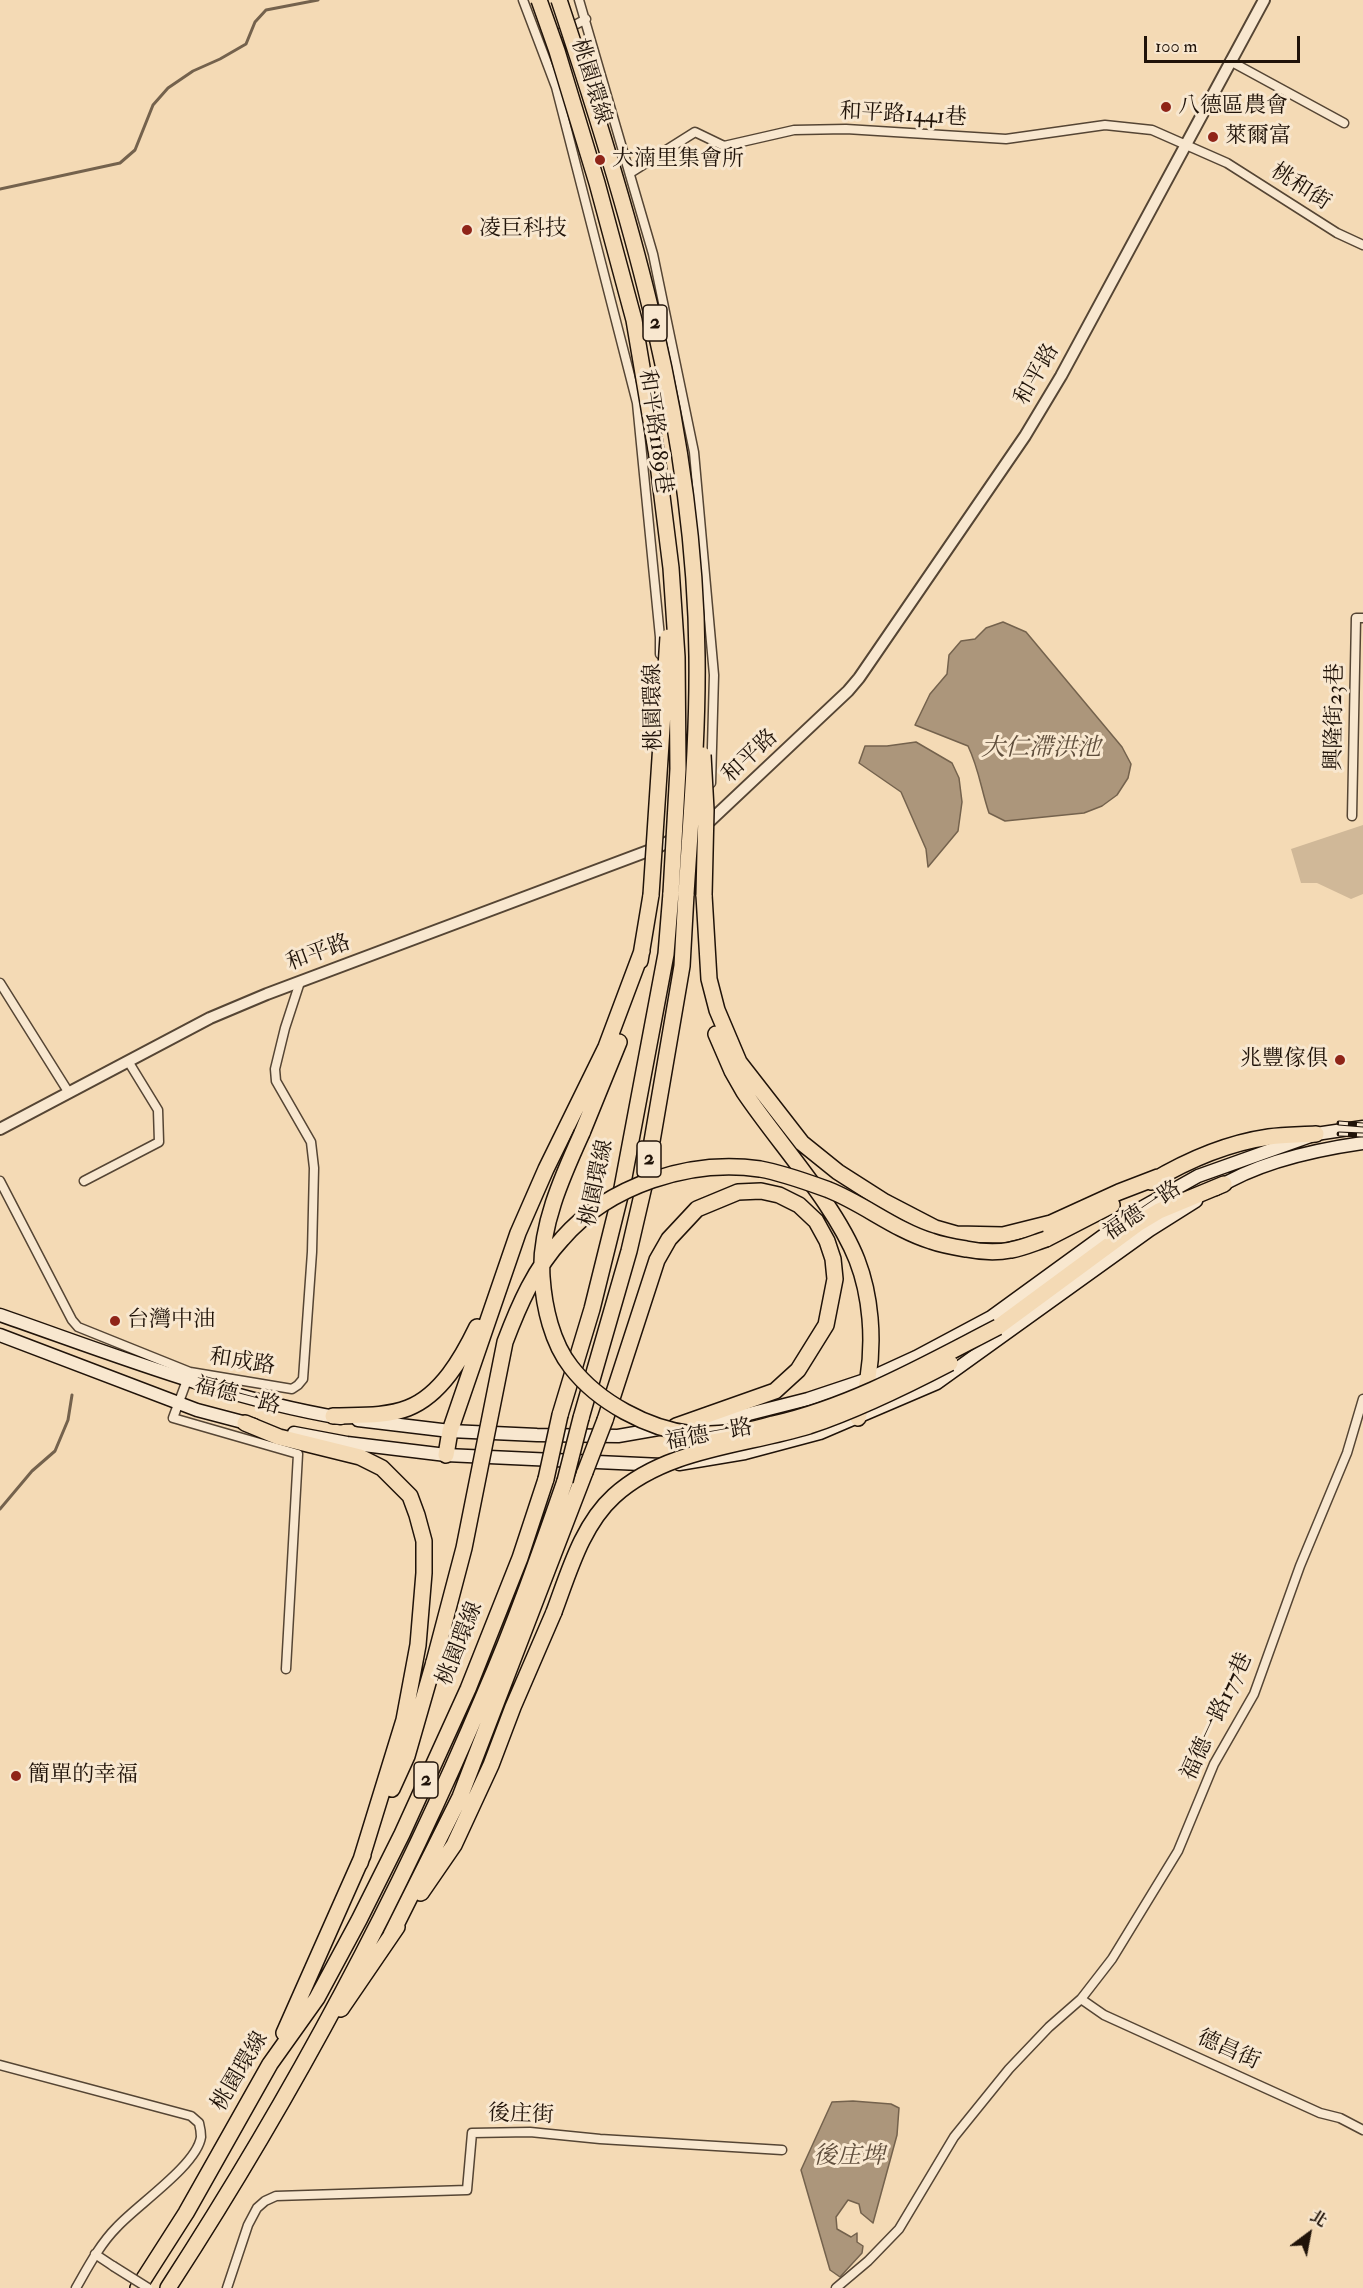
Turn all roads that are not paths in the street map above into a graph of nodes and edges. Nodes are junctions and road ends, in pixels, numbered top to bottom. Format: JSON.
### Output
{"nodes":[{"id":1,"x":523,"y":0,"type":"edge"},
{"id":2,"x":539,"y":0,"type":"edge"},
{"id":3,"x":559,"y":0,"type":"edge"},
{"id":4,"x":579,"y":0,"type":"edge"},
{"id":5,"x":1264,"y":0,"type":"edge"},
{"id":6,"x":586,"y":19,"type":"junction"},
{"id":7,"x":539,"y":44,"type":"junction"},
{"id":8,"x":1228,"y":64,"type":"junction"},
{"id":9,"x":1344,"y":123,"type":"dead end"},
{"id":10,"x":1185,"y":144,"type":"junction"},
{"id":11,"x":630,"y":172,"type":"junction"},
{"id":12,"x":1363,"y":245,"type":"edge"},
{"id":13,"x":671,"y":568,"type":"junction"},
{"id":14,"x":1359,"y":618,"type":"edge"},
{"id":15,"x":697,"y":656,"type":"junction"},
{"id":16,"x":1352,"y":816,"type":"dead end"},
{"id":17,"x":711,"y":820,"type":"junction"},
{"id":18,"x":656,"y":848,"type":"junction"},
{"id":19,"x":678,"y":894,"type":"junction"},
{"id":20,"x":704,"y":895,"type":"junction"},
{"id":21,"x":642,"y":951,"type":"junction"},
{"id":22,"x":300,"y":982,"type":"junction"},
{"id":23,"x":0,"y":983,"type":"edge"},
{"id":24,"x":128,"y":1061,"type":"junction"},
{"id":25,"x":69,"y":1093,"type":"junction"},
{"id":26,"x":1363,"y":1128,"type":"edge"},
{"id":27,"x":0,"y":1129,"type":"edge"},
{"id":28,"x":1316,"y":1134,"type":"junction"},
{"id":29,"x":1363,"y":1143,"type":"edge"},
{"id":30,"x":1158,"y":1178,"type":"junction"},
{"id":31,"x":0,"y":1181,"type":"edge"},
{"id":32,"x":84,"y":1181,"type":"dead end"},
{"id":33,"x":1224,"y":1184,"type":"junction"},
{"id":34,"x":500,"y":1282,"type":"junction"},
{"id":35,"x":0,"y":1315,"type":"edge"},
{"id":36,"x":998,"y":1328,"type":"junction"},
{"id":37,"x":0,"y":1335,"type":"edge"},
{"id":38,"x":894,"y":1367,"type":"junction"},
{"id":39,"x":188,"y":1377,"type":"junction"},
{"id":40,"x":868,"y":1379,"type":"junction"},
{"id":41,"x":1363,"y":1399,"type":"edge"},
{"id":42,"x":899,"y":1401,"type":"junction"},
{"id":43,"x":178,"y":1403,"type":"junction"},
{"id":44,"x":333,"y":1416,"type":"junction"},
{"id":45,"x":858,"y":1418,"type":"junction"},
{"id":46,"x":245,"y":1423,"type":"junction"},
{"id":47,"x":676,"y":1426,"type":"junction"},
{"id":48,"x":450,"y":1431,"type":"junction"},
{"id":49,"x":446,"y":1455,"type":"junction"},
{"id":50,"x":286,"y":1669,"type":"dead end"},
{"id":51,"x":360,"y":1863,"type":"junction"},
{"id":52,"x":391,"y":1935,"type":"junction"},
{"id":53,"x":1081,"y":1999,"type":"junction"},
{"id":54,"x":313,"y":2047,"type":"junction"},
{"id":55,"x":270,"y":2064,"type":"junction"},
{"id":56,"x":0,"y":2065,"type":"edge"},
{"id":57,"x":1363,"y":2130,"type":"edge"},
{"id":58,"x":782,"y":2150,"type":"dead end"},
{"id":59,"x":95,"y":2254,"type":"junction"},
{"id":60,"x":76,"y":2288,"type":"edge"},
{"id":61,"x":138,"y":2288,"type":"edge"},
{"id":62,"x":148,"y":2288,"type":"edge"},
{"id":63,"x":168,"y":2288,"type":"edge"},
{"id":64,"x":227,"y":2288,"type":"edge"},
{"id":65,"x":836,"y":2288,"type":"edge"}],
"edges":[{"from":1,"to":7,"type":"street","name":"和平路1189巷"},
{"from":2,"to":13,"type":"highway","name":"桃園環線","number":"2","bridge":true},
{"from":3,"to":15,"type":"highway","name":"桃園環線","number":"2","bridge":true},
{"from":4,"to":6,"type":"street","name":"和平路1189巷"},
{"from":5,"to":8,"type":"street","name":"和平路"},
{"from":6,"to":7,"type":"street"},
{"from":6,"to":11,"type":"street","name":"和平路1189巷"},
{"from":7,"to":18,"type":"street","name":"和平路1189巷"},
{"from":8,"to":9,"type":"street"},
{"from":8,"to":10,"type":"street","name":"和平路"},
{"from":10,"to":11,"type":"street","name":"和平路1441巷"},
{"from":10,"to":12,"type":"street","name":"桃和街"},
{"from":10,"to":17,"type":"street","name":"和平路"},
{"from":11,"to":17,"type":"street","name":"和平路1189巷"},
{"from":13,"to":19,"type":"highway","name":"桃園環線","number":"2","bridge":true},
{"from":13,"to":21,"type":"highway","bridge":true},
{"from":14,"to":16,"type":"street","name":"興隆街23巷"},
{"from":15,"to":19,"type":"highway","name":"桃園環線","number":"2","bridge":true},
{"from":15,"to":20,"type":"highway","bridge":true},
{"from":17,"to":18,"type":"street","name":"和平路"},
{"from":18,"to":22,"type":"street","name":"和平路"},
{"from":19,"to":54,"type":"highway","name":"桃園環線","number":"2","bridge":true},
{"from":19,"to":55,"type":"highway","name":"桃園環線","number":"2","bridge":true},
{"from":20,"to":30,"type":"highway"},
{"from":20,"to":40,"type":"highway"},
{"from":21,"to":34,"type":"highway"},
{"from":21,"to":36,"type":"highway","bridge":true},
{"from":22,"to":24,"type":"street","name":"和平路"},
{"from":22,"to":39,"type":"street","name":"和成路"},
{"from":23,"to":25,"type":"street"},
{"from":24,"to":25,"type":"street","name":"和平路"},
{"from":24,"to":32,"type":"street"},
{"from":25,"to":27,"type":"street","name":"和平路"},
{"from":26,"to":28,"type":"main road","name":"福德一路"},
{"from":28,"to":30,"type":"highway"},
{"from":28,"to":38,"type":"main road","name":"福德一路"},
{"from":29,"to":33,"type":"main road","name":"福德一路"},
{"from":30,"to":51,"type":"highway","bridge":true},
{"from":31,"to":39,"type":"street"},
{"from":33,"to":36,"type":"highway"},
{"from":33,"to":42,"type":"main road","name":"福德一路"},
{"from":34,"to":44,"type":"highway"},
{"from":34,"to":48,"type":"highway"},
{"from":35,"to":39,"type":"main road","name":"福德一路"},
{"from":36,"to":52,"type":"highway","bridge":true},
{"from":37,"to":43,"type":"main road","name":"福德一路"},
{"from":38,"to":40,"type":"main road","name":"福德一路"},
{"from":38,"to":42,"type":"main road"},
{"from":39,"to":43,"type":"street","name":"和成路"},
{"from":39,"to":44,"type":"main road","name":"福德一路"},
{"from":40,"to":45,"type":"highway"},
{"from":40,"to":47,"type":"main road","name":"福德一路"},
{"from":41,"to":53,"type":"street","name":"福德一路177巷"},
{"from":42,"to":45,"type":"main road","name":"福德一路"},
{"from":43,"to":46,"type":"main road","name":"福德一路"},
{"from":43,"to":50,"type":"street"},
{"from":44,"to":48,"type":"main road","name":"福德一路"},
{"from":45,"to":49,"type":"main road","name":"福德一路"},
{"from":46,"to":49,"type":"main road","name":"福德一路"},
{"from":46,"to":51,"type":"highway"},
{"from":47,"to":48,"type":"main road","name":"福德一路"},
{"from":47,"to":52,"type":"highway","bridge":true},
{"from":48,"to":49,"type":"highway"},
{"from":51,"to":55,"type":"highway"},
{"from":52,"to":54,"type":"highway"},
{"from":53,"to":57,"type":"street","name":"德昌街"},
{"from":53,"to":65,"type":"street","name":"福德一路177巷"},
{"from":54,"to":63,"type":"highway","name":"桃園環線","number":"2"},
{"from":55,"to":61,"type":"highway","name":"桃園環線","number":"2"},
{"from":56,"to":59,"type":"street"},
{"from":58,"to":64,"type":"street","name":"後庄街"},
{"from":59,"to":60,"type":"street"},
{"from":59,"to":62,"type":"street","bridge":true}]}
